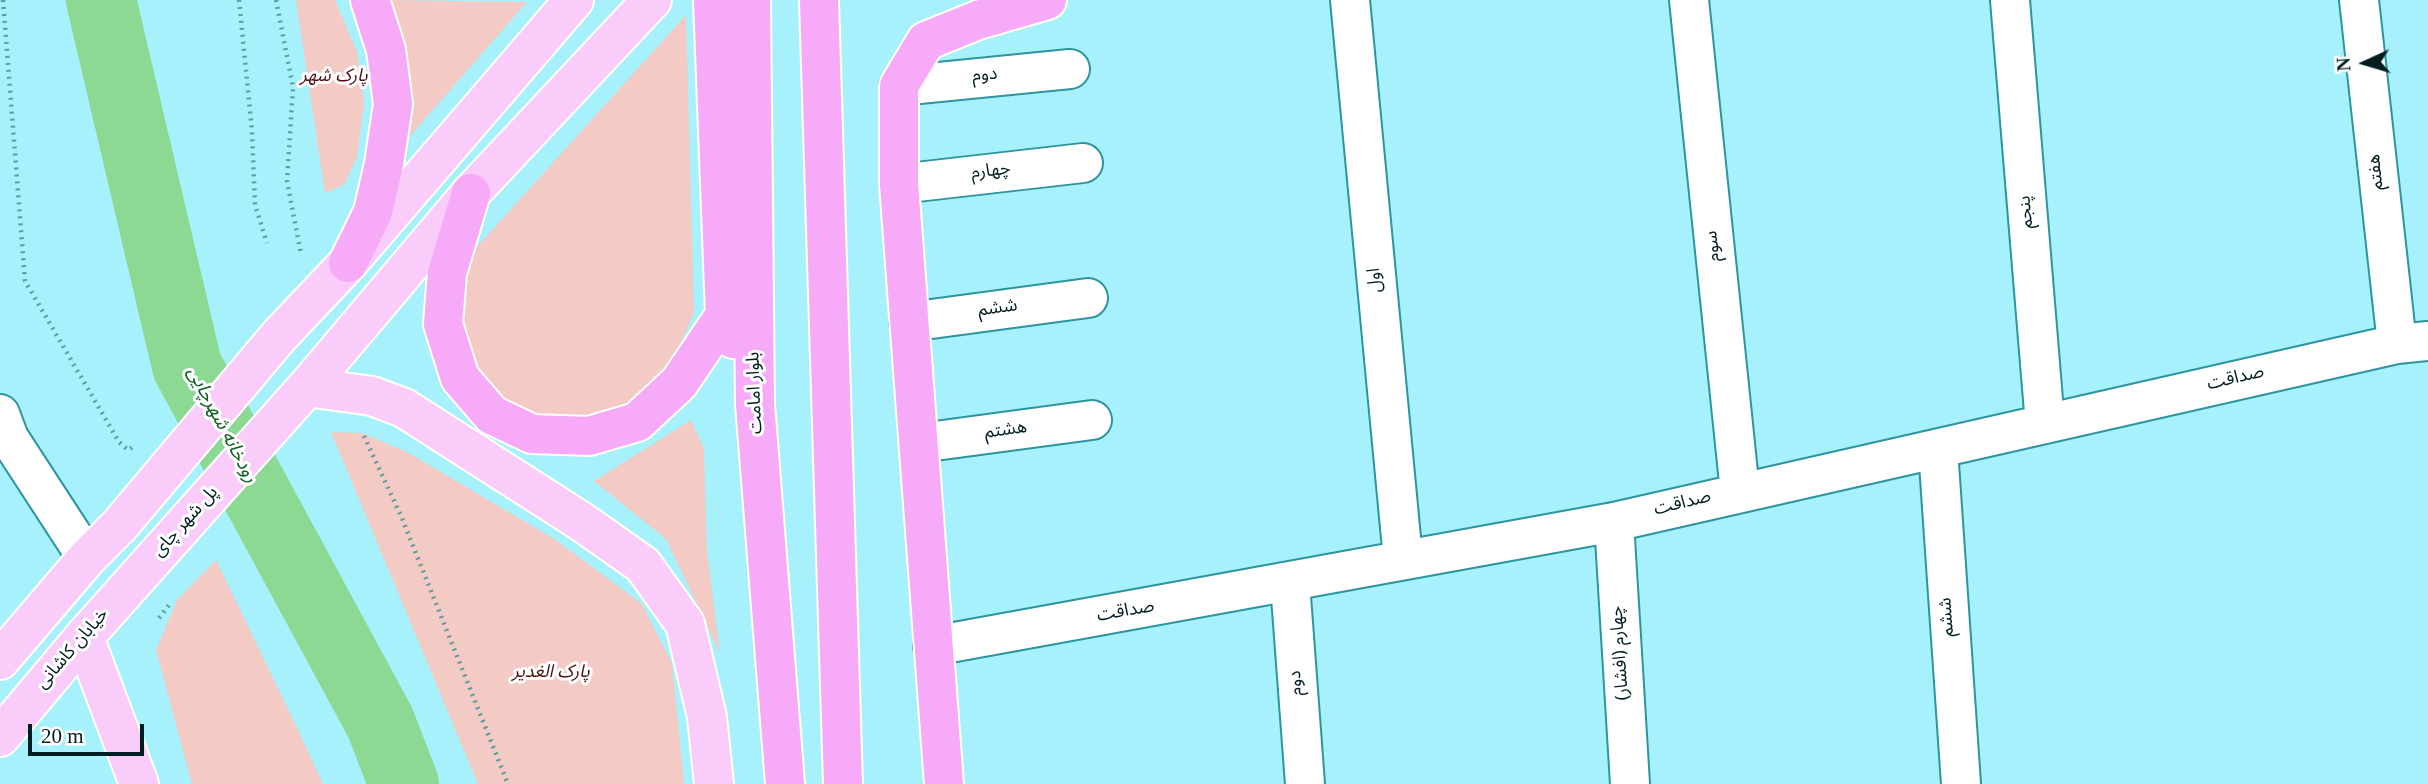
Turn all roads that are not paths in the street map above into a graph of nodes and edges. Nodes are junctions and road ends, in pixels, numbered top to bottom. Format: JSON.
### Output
{"nodes":[{"id":1,"x":370,"y":0,"type":"edge"},
{"id":2,"x":574,"y":0,"type":"edge"},
{"id":3,"x":713,"y":0,"type":"edge"},
{"id":4,"x":751,"y":0,"type":"edge"},
{"id":5,"x":819,"y":0,"type":"edge"},
{"id":6,"x":1047,"y":0,"type":"edge"},
{"id":7,"x":1350,"y":0,"type":"edge"},
{"id":8,"x":1689,"y":0,"type":"edge"},
{"id":9,"x":2010,"y":0,"type":"edge"},
{"id":10,"x":2359,"y":0,"type":"edge"},
{"id":11,"x":650,"y":2,"type":"edge"},
{"id":12,"x":1070,"y":69,"type":"dead end"},
{"id":13,"x":899,"y":86,"type":"junction"},
{"id":14,"x":1083,"y":163,"type":"dead end"},
{"id":15,"x":899,"y":184,"type":"junction"},
{"id":16,"x":471,"y":193,"type":"junction"},
{"id":17,"x":348,"y":263,"type":"junction"},
{"id":18,"x":1088,"y":298,"type":"dead end"},
{"id":19,"x":725,"y":315,"type":"junction"},
{"id":20,"x":909,"y":322,"type":"junction"},
{"id":21,"x":2412,"y":342,"type":"edge"},
{"id":22,"x":307,"y":387,"type":"junction"},
{"id":23,"x":755,"y":404,"type":"junction"},
{"id":24,"x":0,"y":414,"type":"edge"},
{"id":25,"x":1092,"y":420,"type":"dead end"},
{"id":26,"x":2045,"y":424,"type":"junction"},
{"id":27,"x":920,"y":443,"type":"junction"},
{"id":28,"x":1938,"y":449,"type":"junction"},
{"id":29,"x":1740,"y":492,"type":"junction"},
{"id":30,"x":1614,"y":522,"type":"junction"},
{"id":31,"x":87,"y":558,"type":"junction"},
{"id":32,"x":1403,"y":559,"type":"junction"},
{"id":33,"x":1290,"y":583,"type":"junction"},
{"id":34,"x":121,"y":597,"type":"joint"},
{"id":35,"x":83,"y":637,"type":"junction"},
{"id":36,"x":933,"y":646,"type":"junction"},
{"id":37,"x":0,"y":660,"type":"edge"},
{"id":38,"x":0,"y":737,"type":"edge"},
{"id":39,"x":139,"y":784,"type":"edge"},
{"id":40,"x":714,"y":784,"type":"edge"},
{"id":41,"x":785,"y":784,"type":"edge"},
{"id":42,"x":843,"y":784,"type":"edge"},
{"id":43,"x":944,"y":784,"type":"edge"},
{"id":44,"x":1305,"y":784,"type":"edge"},
{"id":45,"x":1630,"y":784,"type":"edge"},
{"id":46,"x":1961,"y":784,"type":"edge"}],
"edges":[{"from":1,"to":17,"type":"highway"},
{"from":2,"to":17,"type":"main road"},
{"from":3,"to":19,"type":"highway"},
{"from":4,"to":23,"type":"highway","name":"بلوار امامت"},
{"from":5,"to":42,"type":"highway"},
{"from":6,"to":13,"type":"highway"},
{"from":7,"to":32,"type":"street","name":"اول"},
{"from":8,"to":29,"type":"street","name":"سوم"},
{"from":9,"to":26,"type":"street","name":"پنجم"},
{"from":10,"to":21,"type":"street","name":"هفتم"},
{"from":11,"to":16,"type":"main road","name":"پل شهر چای"},
{"from":12,"to":13,"type":"street","name":"دوم"},
{"from":13,"to":15,"type":"highway"},
{"from":14,"to":15,"type":"street","name":"چهارم"},
{"from":15,"to":20,"type":"highway"},
{"from":16,"to":19,"type":"highway"},
{"from":16,"to":22,"type":"main road","name":"پل شهر چای"},
{"from":17,"to":31,"type":"main road"},
{"from":18,"to":20,"type":"street","name":"ششم"},
{"from":19,"to":23,"type":"highway"},
{"from":20,"to":27,"type":"highway"},
{"from":21,"to":26,"type":"street","name":"صداقت"},
{"from":22,"to":34,"type":"main road","name":"پل شهر چای"},
{"from":22,"to":40,"type":"main road"},
{"from":23,"to":41,"type":"highway","name":"بلوار امامت"},
{"from":24,"to":31,"type":"street"},
{"from":25,"to":27,"type":"street","name":"هشتم"},
{"from":26,"to":28,"type":"street","name":"صداقت"},
{"from":27,"to":36,"type":"highway"},
{"from":28,"to":29,"type":"street","name":"صداقت"},
{"from":28,"to":46,"type":"street","name":"ششم"},
{"from":29,"to":30,"type":"street","name":"صداقت"},
{"from":30,"to":32,"type":"street","name":"صداقت"},
{"from":30,"to":45,"type":"street","name":"چهارم (افشار)"},
{"from":31,"to":37,"type":"main road"},
{"from":32,"to":33,"type":"street","name":"صداقت"},
{"from":33,"to":36,"type":"street","name":"صداقت"},
{"from":33,"to":44,"type":"street","name":"دوم"},
{"from":34,"to":35,"type":"main road","name":"خیابان کاشانی"},
{"from":35,"to":38,"type":"main road","name":"خیابان کاشانی"},
{"from":35,"to":39,"type":"main road"},
{"from":36,"to":43,"type":"highway"}]}
